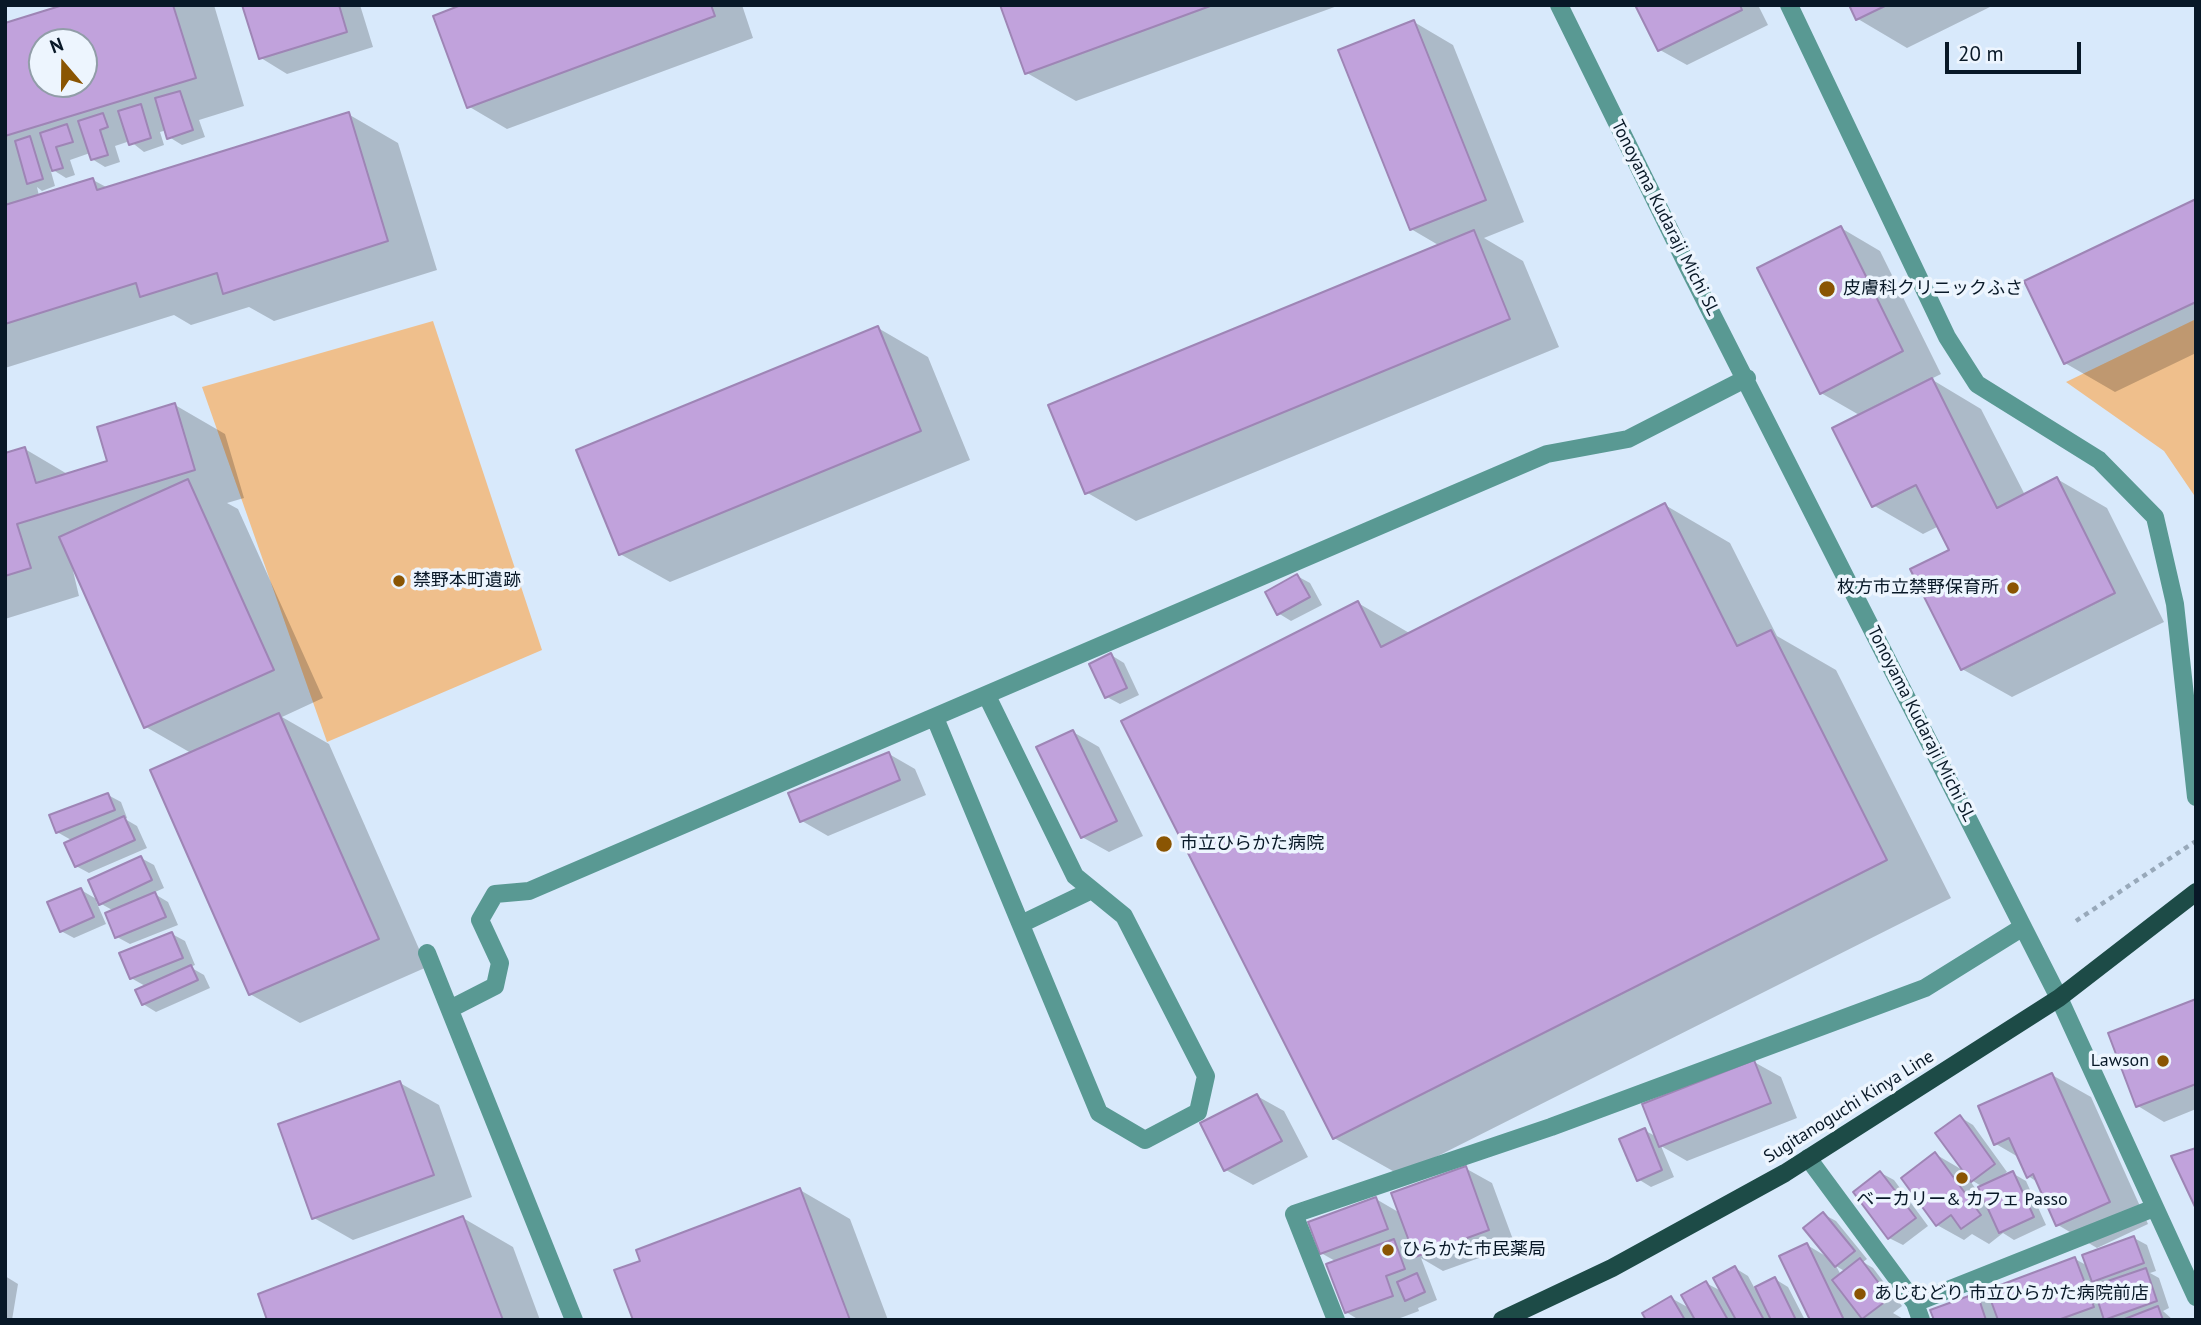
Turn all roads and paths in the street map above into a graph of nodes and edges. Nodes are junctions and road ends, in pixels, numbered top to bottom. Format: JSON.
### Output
{"nodes":[{"id":1,"x":1559,"y":5,"type":"edge"},
{"id":2,"x":1789,"y":5,"type":"edge"},
{"id":3,"x":1747,"y":378,"type":"junction"},
{"id":4,"x":987,"y":696,"type":"junction"},
{"id":5,"x":935,"y":718,"type":"junction"},
{"id":6,"x":2196,"y":797,"type":"edge"},
{"id":7,"x":2196,"y":841,"type":"edge"},
{"id":8,"x":1092,"y":890,"type":"junction"},
{"id":9,"x":2196,"y":892,"type":"edge"},
{"id":10,"x":2076,"y":921,"type":"dead end"},
{"id":11,"x":1021,"y":924,"type":"junction"},
{"id":12,"x":2023,"y":927,"type":"junction"},
{"id":13,"x":427,"y":953,"type":"dead end"},
{"id":14,"x":2059,"y":998,"type":"junction"},
{"id":15,"x":450,"y":1009,"type":"junction"},
{"id":16,"x":1808,"y":1158,"type":"junction"},
{"id":17,"x":2154,"y":1208,"type":"junction"},
{"id":18,"x":2196,"y":1297,"type":"edge"},
{"id":19,"x":1918,"y":1311,"type":"edge"},
{"id":20,"x":574,"y":1320,"type":"edge"},
{"id":21,"x":1336,"y":1320,"type":"edge"},
{"id":22,"x":1502,"y":1320,"type":"edge"}],
"edges":[{"from":1,"to":3,"type":"street","name":"Tonoyama Kudaraji Michi SL"},
{"from":2,"to":6,"type":"street"},
{"from":3,"to":4,"type":"street"},
{"from":3,"to":12,"type":"street","name":"Tonoyama Kudaraji Michi SL"},
{"from":4,"to":5,"type":"street"},
{"from":4,"to":8,"type":"street"},
{"from":5,"to":11,"type":"street"},
{"from":5,"to":15,"type":"street"},
{"from":7,"to":10,"type":"path"},
{"from":8,"to":11,"type":"street"},
{"from":8,"to":11,"type":"street"},
{"from":9,"to":14,"type":"main road","name":"Sugitanoguchi Kinya Line"},
{"from":12,"to":14,"type":"street","name":"Tonoyama Kudaraji Michi SL"},
{"from":12,"to":21,"type":"street"},
{"from":13,"to":15,"type":"street"},
{"from":14,"to":16,"type":"main road","name":"Sugitanoguchi Kinya Line"},
{"from":14,"to":17,"type":"street","name":"Tonoyama Kudaraji Michi SL"},
{"from":15,"to":20,"type":"street"},
{"from":16,"to":19,"type":"street"},
{"from":16,"to":22,"type":"main road","name":"Sugitanoguchi Kinya Line"},
{"from":17,"to":18,"type":"street","name":"Tonoyama Kudaraji Michi SL"},
{"from":17,"to":19,"type":"street"}]}
